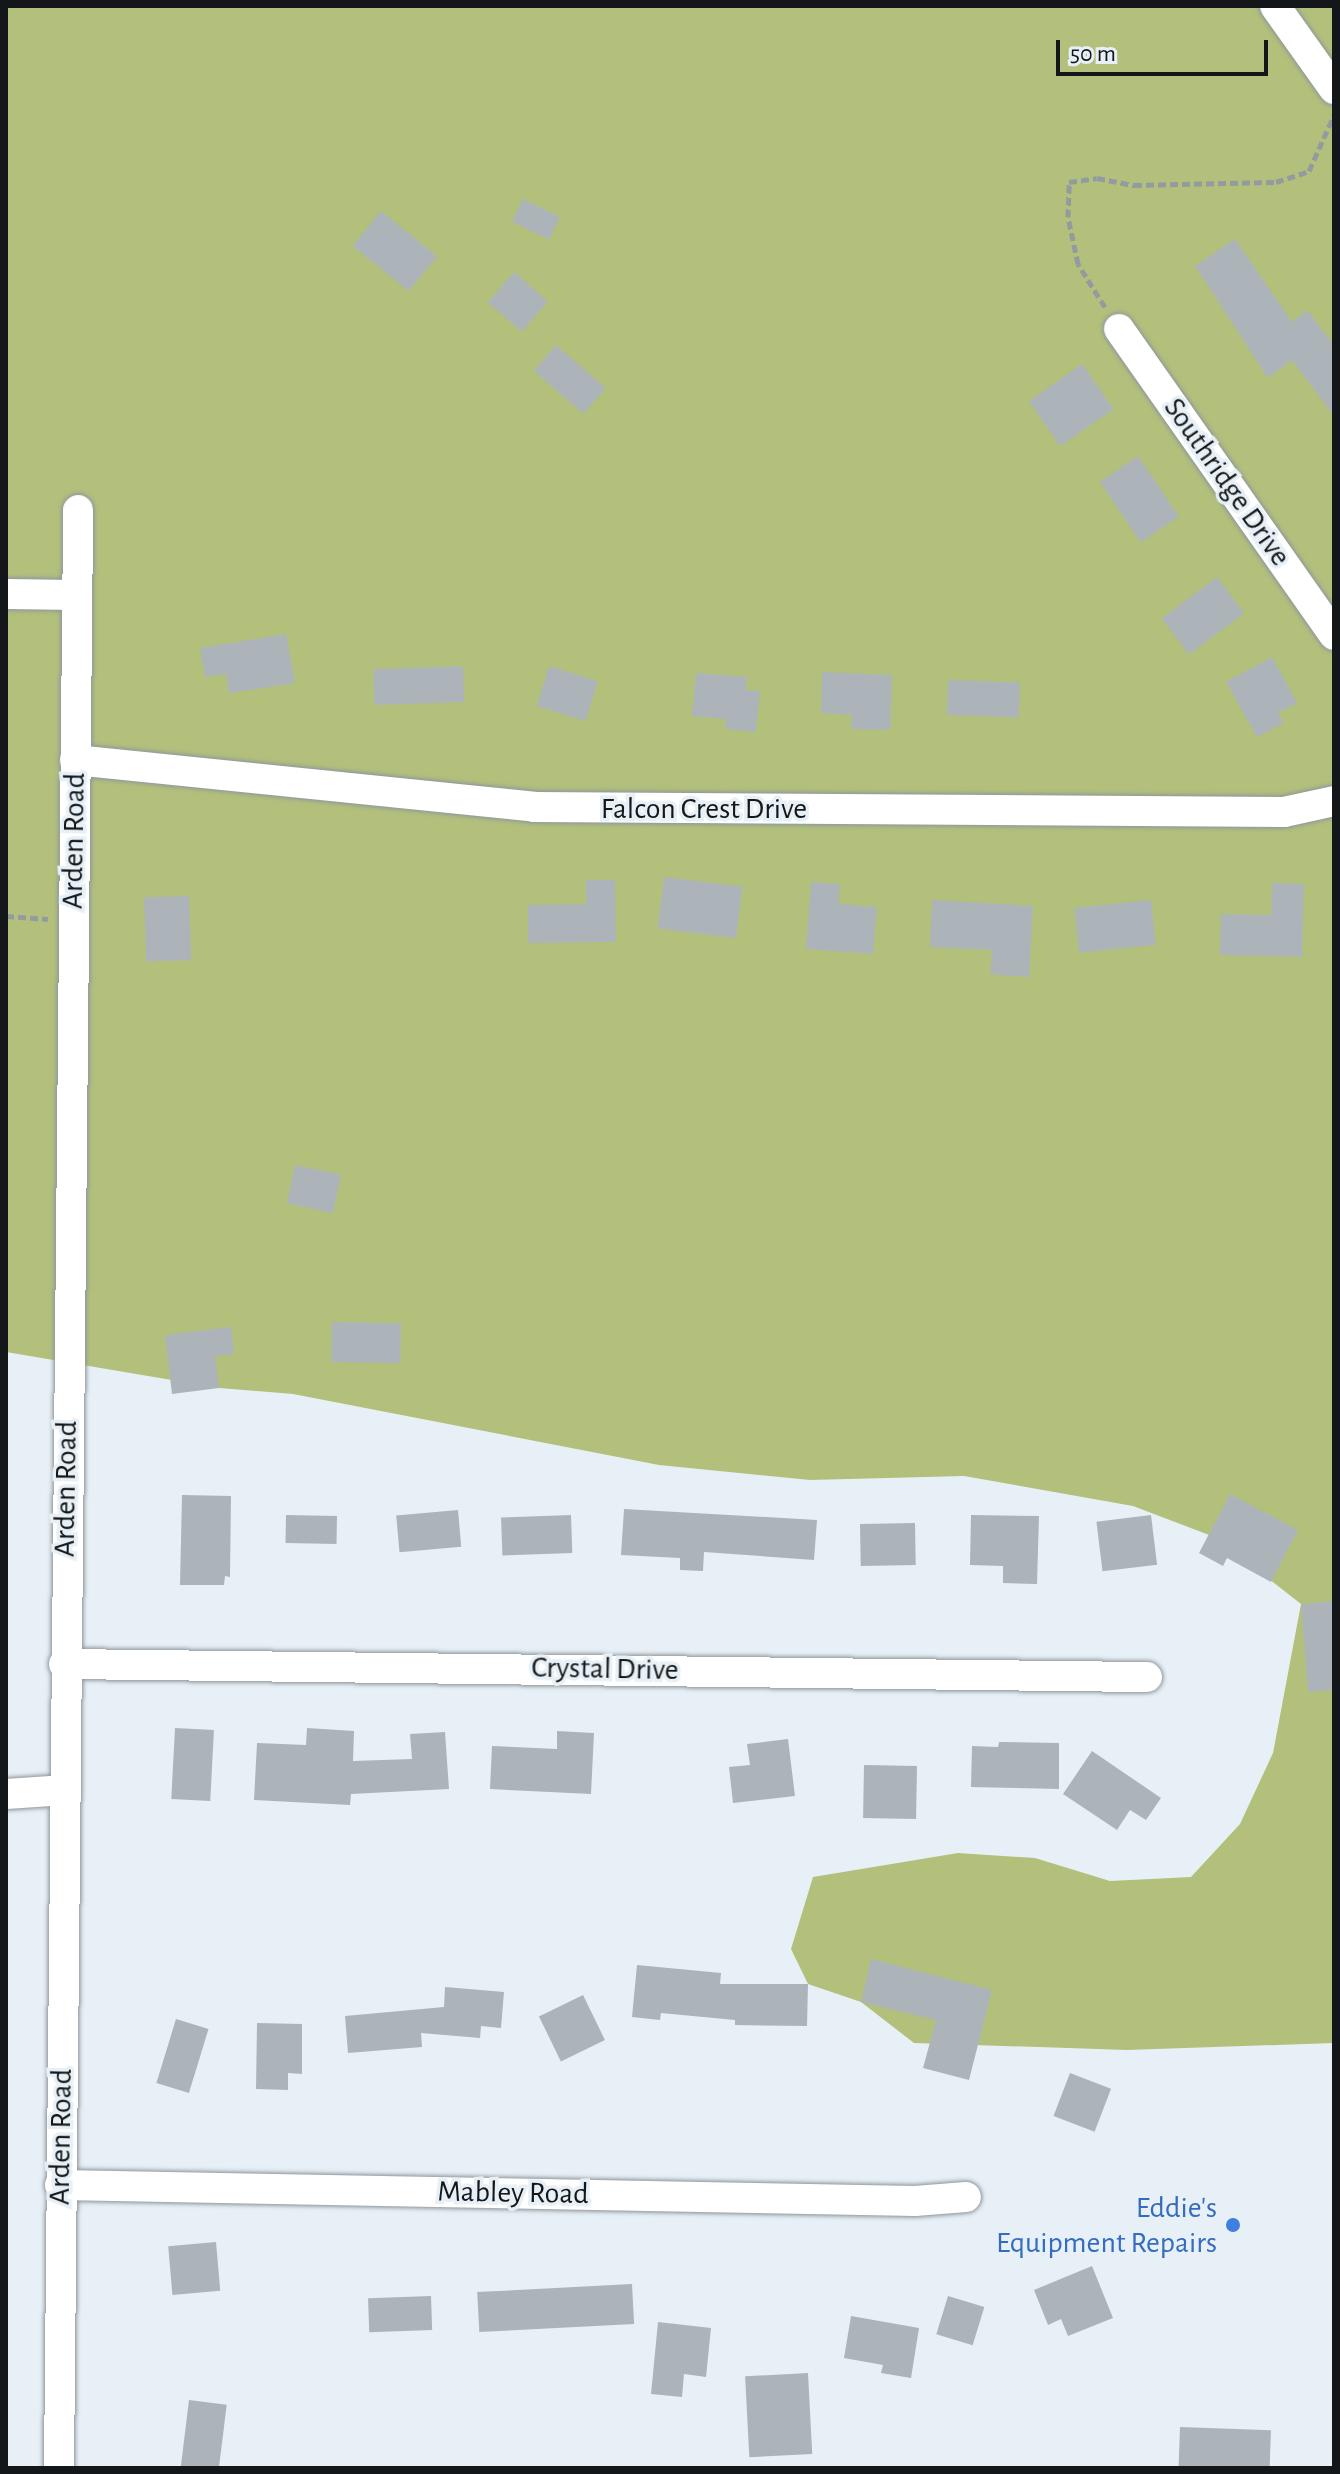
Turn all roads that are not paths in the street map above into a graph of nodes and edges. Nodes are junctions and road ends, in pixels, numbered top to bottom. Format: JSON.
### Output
{"nodes":[{"id":1,"x":1275,"y":6,"type":"edge"},
{"id":2,"x":1334,"y":89,"type":"edge"},
{"id":3,"x":1119,"y":329,"type":"road end"},
{"id":4,"x":78,"y":510,"type":"dead end"},
{"id":5,"x":6,"y":594,"type":"edge"},
{"id":6,"x":77,"y":595,"type":"junction"},
{"id":7,"x":1334,"y":635,"type":"edge"},
{"id":8,"x":75,"y":760,"type":"junction"},
{"id":9,"x":1334,"y":801,"type":"edge"},
{"id":10,"x":64,"y":1664,"type":"junction"},
{"id":11,"x":1147,"y":1677,"type":"dead end"},
{"id":12,"x":66,"y":1790,"type":"junction"},
{"id":13,"x":6,"y":1794,"type":"edge"},
{"id":14,"x":60,"y":2185,"type":"junction"},
{"id":15,"x":966,"y":2197,"type":"dead end"},
{"id":16,"x":59,"y":2468,"type":"edge"}],
"edges":[{"from":1,"to":2,"type":"street"},
{"from":3,"to":7,"type":"street","name":"Southridge Drive"},
{"from":4,"to":6,"type":"street","name":"Arden Road"},
{"from":5,"to":6,"type":"street"},
{"from":6,"to":8,"type":"street","name":"Arden Road"},
{"from":8,"to":9,"type":"street","name":"Falcon Crest Drive"},
{"from":8,"to":10,"type":"street","name":"Arden Road"},
{"from":10,"to":11,"type":"street","name":"Crystal Drive"},
{"from":10,"to":12,"type":"street","name":"Arden Road"},
{"from":12,"to":13,"type":"street"},
{"from":12,"to":14,"type":"street","name":"Arden Road"},
{"from":14,"to":15,"type":"street","name":"Mabley Road"},
{"from":14,"to":16,"type":"street","name":"Arden Road"}]}
